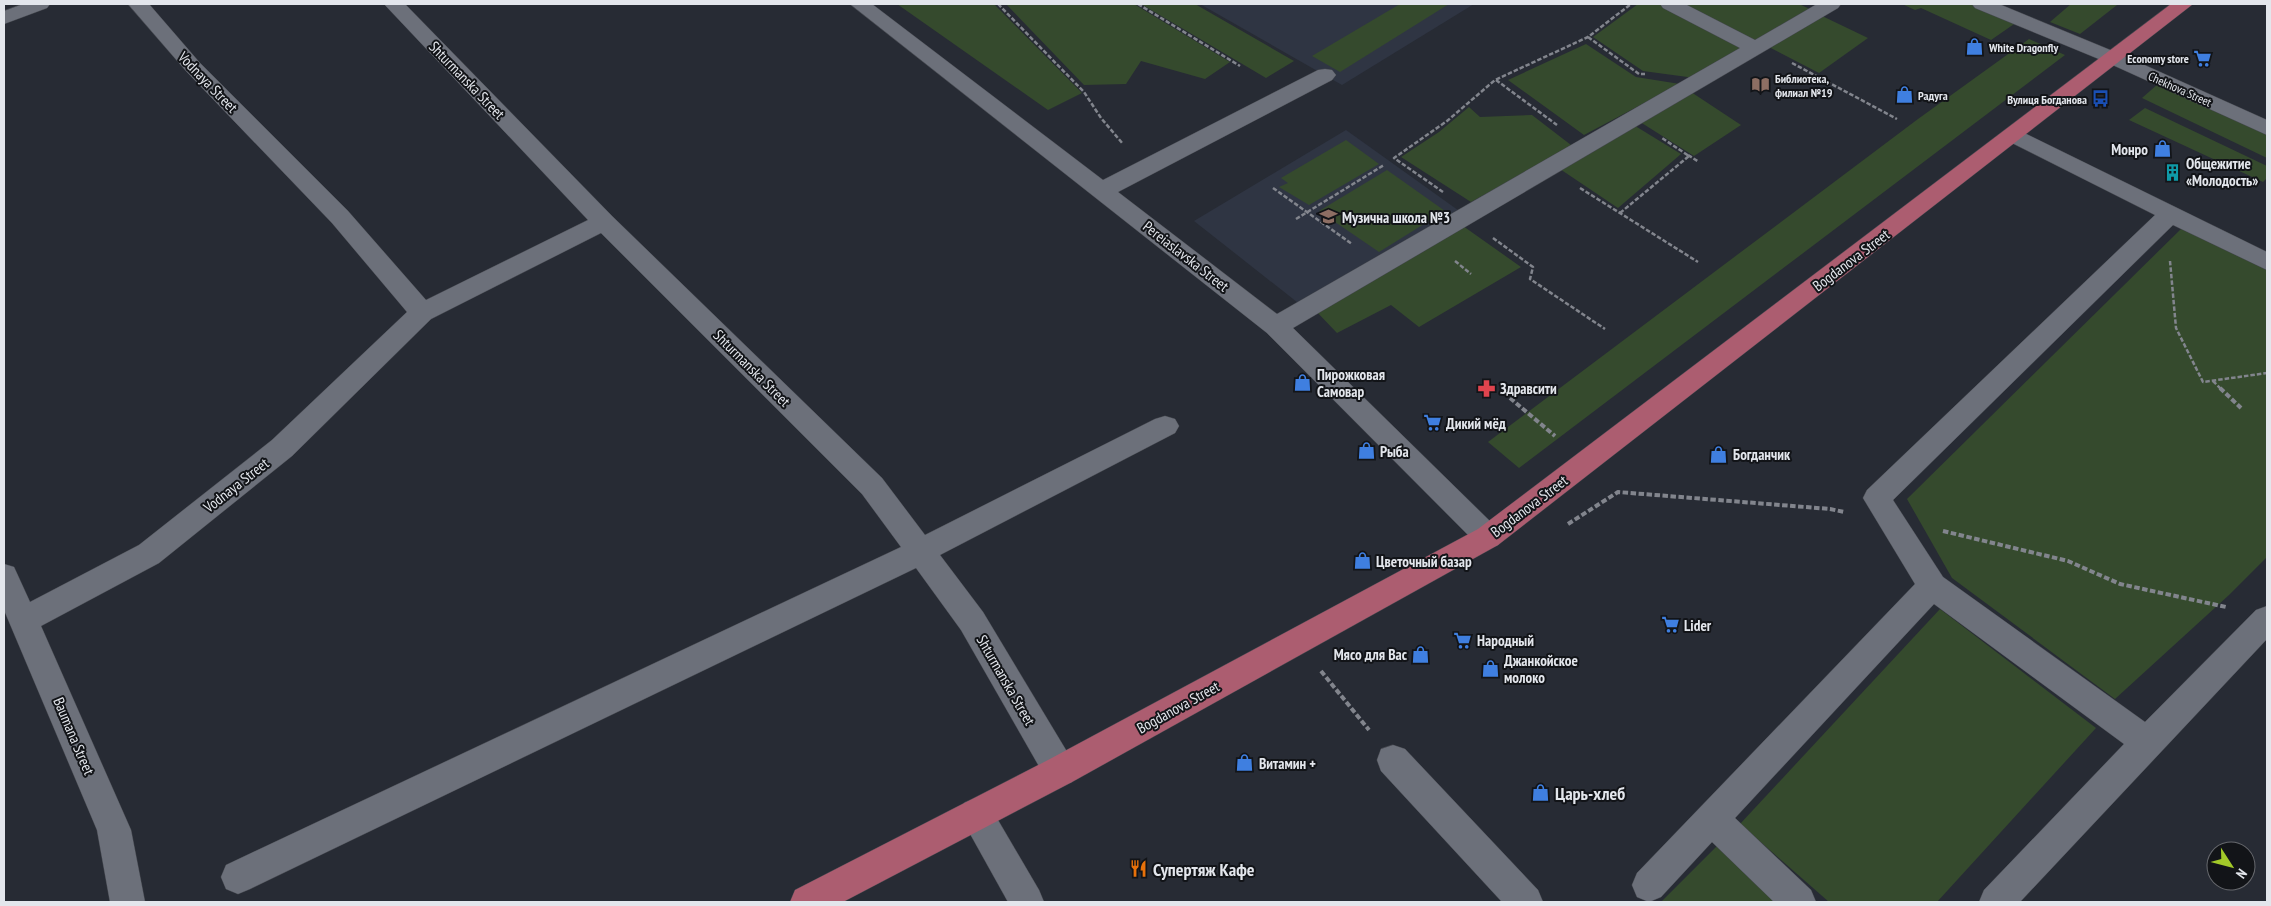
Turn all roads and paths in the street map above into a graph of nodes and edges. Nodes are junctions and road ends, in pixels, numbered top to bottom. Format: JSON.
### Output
{"nodes":[{"id":1,"x":40,"y":4,"type":"edge"},
{"id":2,"x":138,"y":4,"type":"edge"},
{"id":3,"x":394,"y":4,"type":"edge"},
{"id":4,"x":860,"y":4,"type":"edge"},
{"id":5,"x":998,"y":4,"type":"edge"},
{"id":6,"x":1138,"y":4,"type":"edge"},
{"id":7,"x":1631,"y":4,"type":"edge"},
{"id":8,"x":1670,"y":4,"type":"edge"},
{"id":9,"x":1831,"y":4,"type":"edge"},
{"id":10,"x":1982,"y":4,"type":"edge"},
{"id":11,"x":2183,"y":4,"type":"edge"},
{"id":12,"x":4,"y":18,"type":"edge"},
{"id":13,"x":1588,"y":37,"type":"junction"},
{"id":14,"x":1757,"y":47,"type":"junction"},
{"id":15,"x":2113,"y":58,"type":"junction"},
{"id":16,"x":1240,"y":66,"type":"dead end"},
{"id":17,"x":1325,"y":75,"type":"dead end"},
{"id":18,"x":1495,"y":80,"type":"junction"},
{"id":19,"x":1698,"y":81,"type":"junction"},
{"id":20,"x":1632,"y":119,"type":"junction"},
{"id":21,"x":1897,"y":119,"type":"dead end"},
{"id":22,"x":2267,"y":128,"type":"edge"},
{"id":23,"x":2014,"y":135,"type":"junction"},
{"id":24,"x":1125,"y":146,"type":"dead end"},
{"id":25,"x":1584,"y":147,"type":"junction"},
{"id":26,"x":1688,"y":155,"type":"junction"},
{"id":27,"x":1699,"y":162,"type":"dead end"},
{"id":28,"x":1384,"y":165,"type":"dead end"},
{"id":29,"x":1548,"y":168,"type":"junction"},
{"id":30,"x":1273,"y":188,"type":"dead end"},
{"id":31,"x":1101,"y":191,"type":"junction"},
{"id":32,"x":1307,"y":212,"type":"junction"},
{"id":33,"x":1620,"y":213,"type":"junction"},
{"id":34,"x":2171,"y":213,"type":"junction"},
{"id":35,"x":1468,"y":215,"type":"junction"},
{"id":36,"x":1296,"y":219,"type":"dead end"},
{"id":37,"x":604,"y":222,"type":"junction"},
{"id":38,"x":1353,"y":245,"type":"dead end"},
{"id":39,"x":2169,"y":254,"type":"dead end"},
{"id":40,"x":1698,"y":262,"type":"dead end"},
{"id":41,"x":2267,"y":262,"type":"edge"},
{"id":42,"x":422,"y":313,"type":"junction"},
{"id":43,"x":1276,"y":326,"type":"junction"},
{"id":44,"x":1605,"y":329,"type":"dead end"},
{"id":45,"x":2267,"y":373,"type":"edge"},
{"id":46,"x":2260,"y":374,"type":"junction"},
{"id":47,"x":2267,"y":378,"type":"edge"},
{"id":48,"x":2212,"y":381,"type":"junction"},
{"id":49,"x":1510,"y":398,"type":"dead end"},
{"id":50,"x":2241,"y":408,"type":"dead end"},
{"id":51,"x":1164,"y":426,"type":"dead end"},
{"id":52,"x":1555,"y":436,"type":"dead end"},
{"id":53,"x":1618,"y":492,"type":"dead end"},
{"id":54,"x":1893,"y":524,"type":"junction"},
{"id":55,"x":1488,"y":537,"type":"junction"},
{"id":56,"x":920,"y":552,"type":"junction"},
{"id":57,"x":4,"y":576,"type":"edge"},
{"id":58,"x":1932,"y":586,"type":"junction"},
{"id":59,"x":2229,"y":607,"type":"dead end"},
{"id":60,"x":2267,"y":619,"type":"edge"},
{"id":61,"x":23,"y":621,"type":"junction"},
{"id":62,"x":1320,"y":670,"type":"dead end"},
{"id":63,"x":2147,"y":742,"type":"junction"},
{"id":64,"x":1393,"y":760,"type":"joint"},
{"id":65,"x":1060,"y":771,"type":"junction"},
{"id":66,"x":976,"y":814,"type":"junction"},
{"id":67,"x":1712,"y":819,"type":"junction"},
{"id":68,"x":238,"y":877,"type":"dead end"},
{"id":69,"x":1649,"y":885,"type":"dead end"},
{"id":70,"x":127,"y":902,"type":"edge"},
{"id":71,"x":807,"y":902,"type":"edge"},
{"id":72,"x":1027,"y":902,"type":"edge"},
{"id":73,"x":1526,"y":902,"type":"edge"},
{"id":74,"x":1799,"y":902,"type":"edge"},
{"id":75,"x":1996,"y":902,"type":"edge"}],
"edges":[{"from":1,"to":12,"type":"street"},
{"from":2,"to":42,"type":"street","name":"Vodnaya Street"},
{"from":3,"to":37,"type":"street","name":"Shturmanska Street"},
{"from":4,"to":31,"type":"street","name":"Pereiaslavska Street"},
{"from":5,"to":24,"type":"path"},
{"from":6,"to":16,"type":"path"},
{"from":7,"to":13,"type":"path"},
{"from":8,"to":14,"type":"street"},
{"from":9,"to":14,"type":"street"},
{"from":10,"to":15,"type":"street","name":"Chekhova Street"},
{"from":11,"to":15,"type":"main road","name":"Bogdanova Street"},
{"from":13,"to":18,"type":"path"},
{"from":13,"to":19,"type":"path"},
{"from":14,"to":19,"type":"street"},
{"from":14,"to":21,"type":"path"},
{"from":15,"to":22,"type":"street","name":"Chekhova Street"},
{"from":15,"to":23,"type":"main road","name":"Bogdanova Street"},
{"from":17,"to":31,"type":"street"},
{"from":18,"to":25,"type":"path"},
{"from":18,"to":35,"type":"path"},
{"from":19,"to":20,"type":"street"},
{"from":20,"to":25,"type":"street"},
{"from":20,"to":26,"type":"path"},
{"from":23,"to":34,"type":"street"},
{"from":23,"to":55,"type":"main road","name":"Bogdanova Street"},
{"from":25,"to":29,"type":"street"},
{"from":26,"to":27,"type":"path"},
{"from":26,"to":33,"type":"path"},
{"from":28,"to":32,"type":"path"},
{"from":29,"to":33,"type":"path"},
{"from":29,"to":35,"type":"street"},
{"from":30,"to":32,"type":"path"},
{"from":31,"to":43,"type":"street","name":"Pereiaslavska Street"},
{"from":32,"to":36,"type":"path"},
{"from":32,"to":38,"type":"path"},
{"from":33,"to":40,"type":"path"},
{"from":34,"to":41,"type":"street"},
{"from":34,"to":54,"type":"street"},
{"from":35,"to":43,"type":"street"},
{"from":35,"to":44,"type":"path"},
{"from":37,"to":42,"type":"street","name":"Vodnaya Street"},
{"from":37,"to":56,"type":"street","name":"Shturmanska Street"},
{"from":39,"to":48,"type":"path"},
{"from":42,"to":61,"type":"street","name":"Vodnaya Street"},
{"from":43,"to":55,"type":"street","name":"Pereiaslavska Street"},
{"from":45,"to":46,"type":"path"},
{"from":46,"to":47,"type":"path"},
{"from":46,"to":48,"type":"path"},
{"from":48,"to":50,"type":"path"},
{"from":49,"to":52,"type":"path"},
{"from":51,"to":56,"type":"street"},
{"from":53,"to":54,"type":"path"},
{"from":54,"to":58,"type":"street"},
{"from":54,"to":59,"type":"path"},
{"from":55,"to":65,"type":"main road","name":"Bogdanova Street"},
{"from":56,"to":65,"type":"street","name":"Shturmanska Street"},
{"from":56,"to":68,"type":"street"},
{"from":57,"to":61,"type":"street","name":"Baumana Street"},
{"from":58,"to":63,"type":"street"},
{"from":58,"to":67,"type":"street"},
{"from":60,"to":63,"type":"street"},
{"from":61,"to":70,"type":"street","name":"Baumana Street"},
{"from":62,"to":64,"type":"path"},
{"from":63,"to":75,"type":"street"},
{"from":64,"to":73,"type":"street"},
{"from":65,"to":66,"type":"main road","name":"Bogdanova Street"},
{"from":66,"to":71,"type":"main road","name":"Bogdanova Street"},
{"from":66,"to":72,"type":"street"},
{"from":67,"to":69,"type":"street"},
{"from":67,"to":74,"type":"street"}]}
